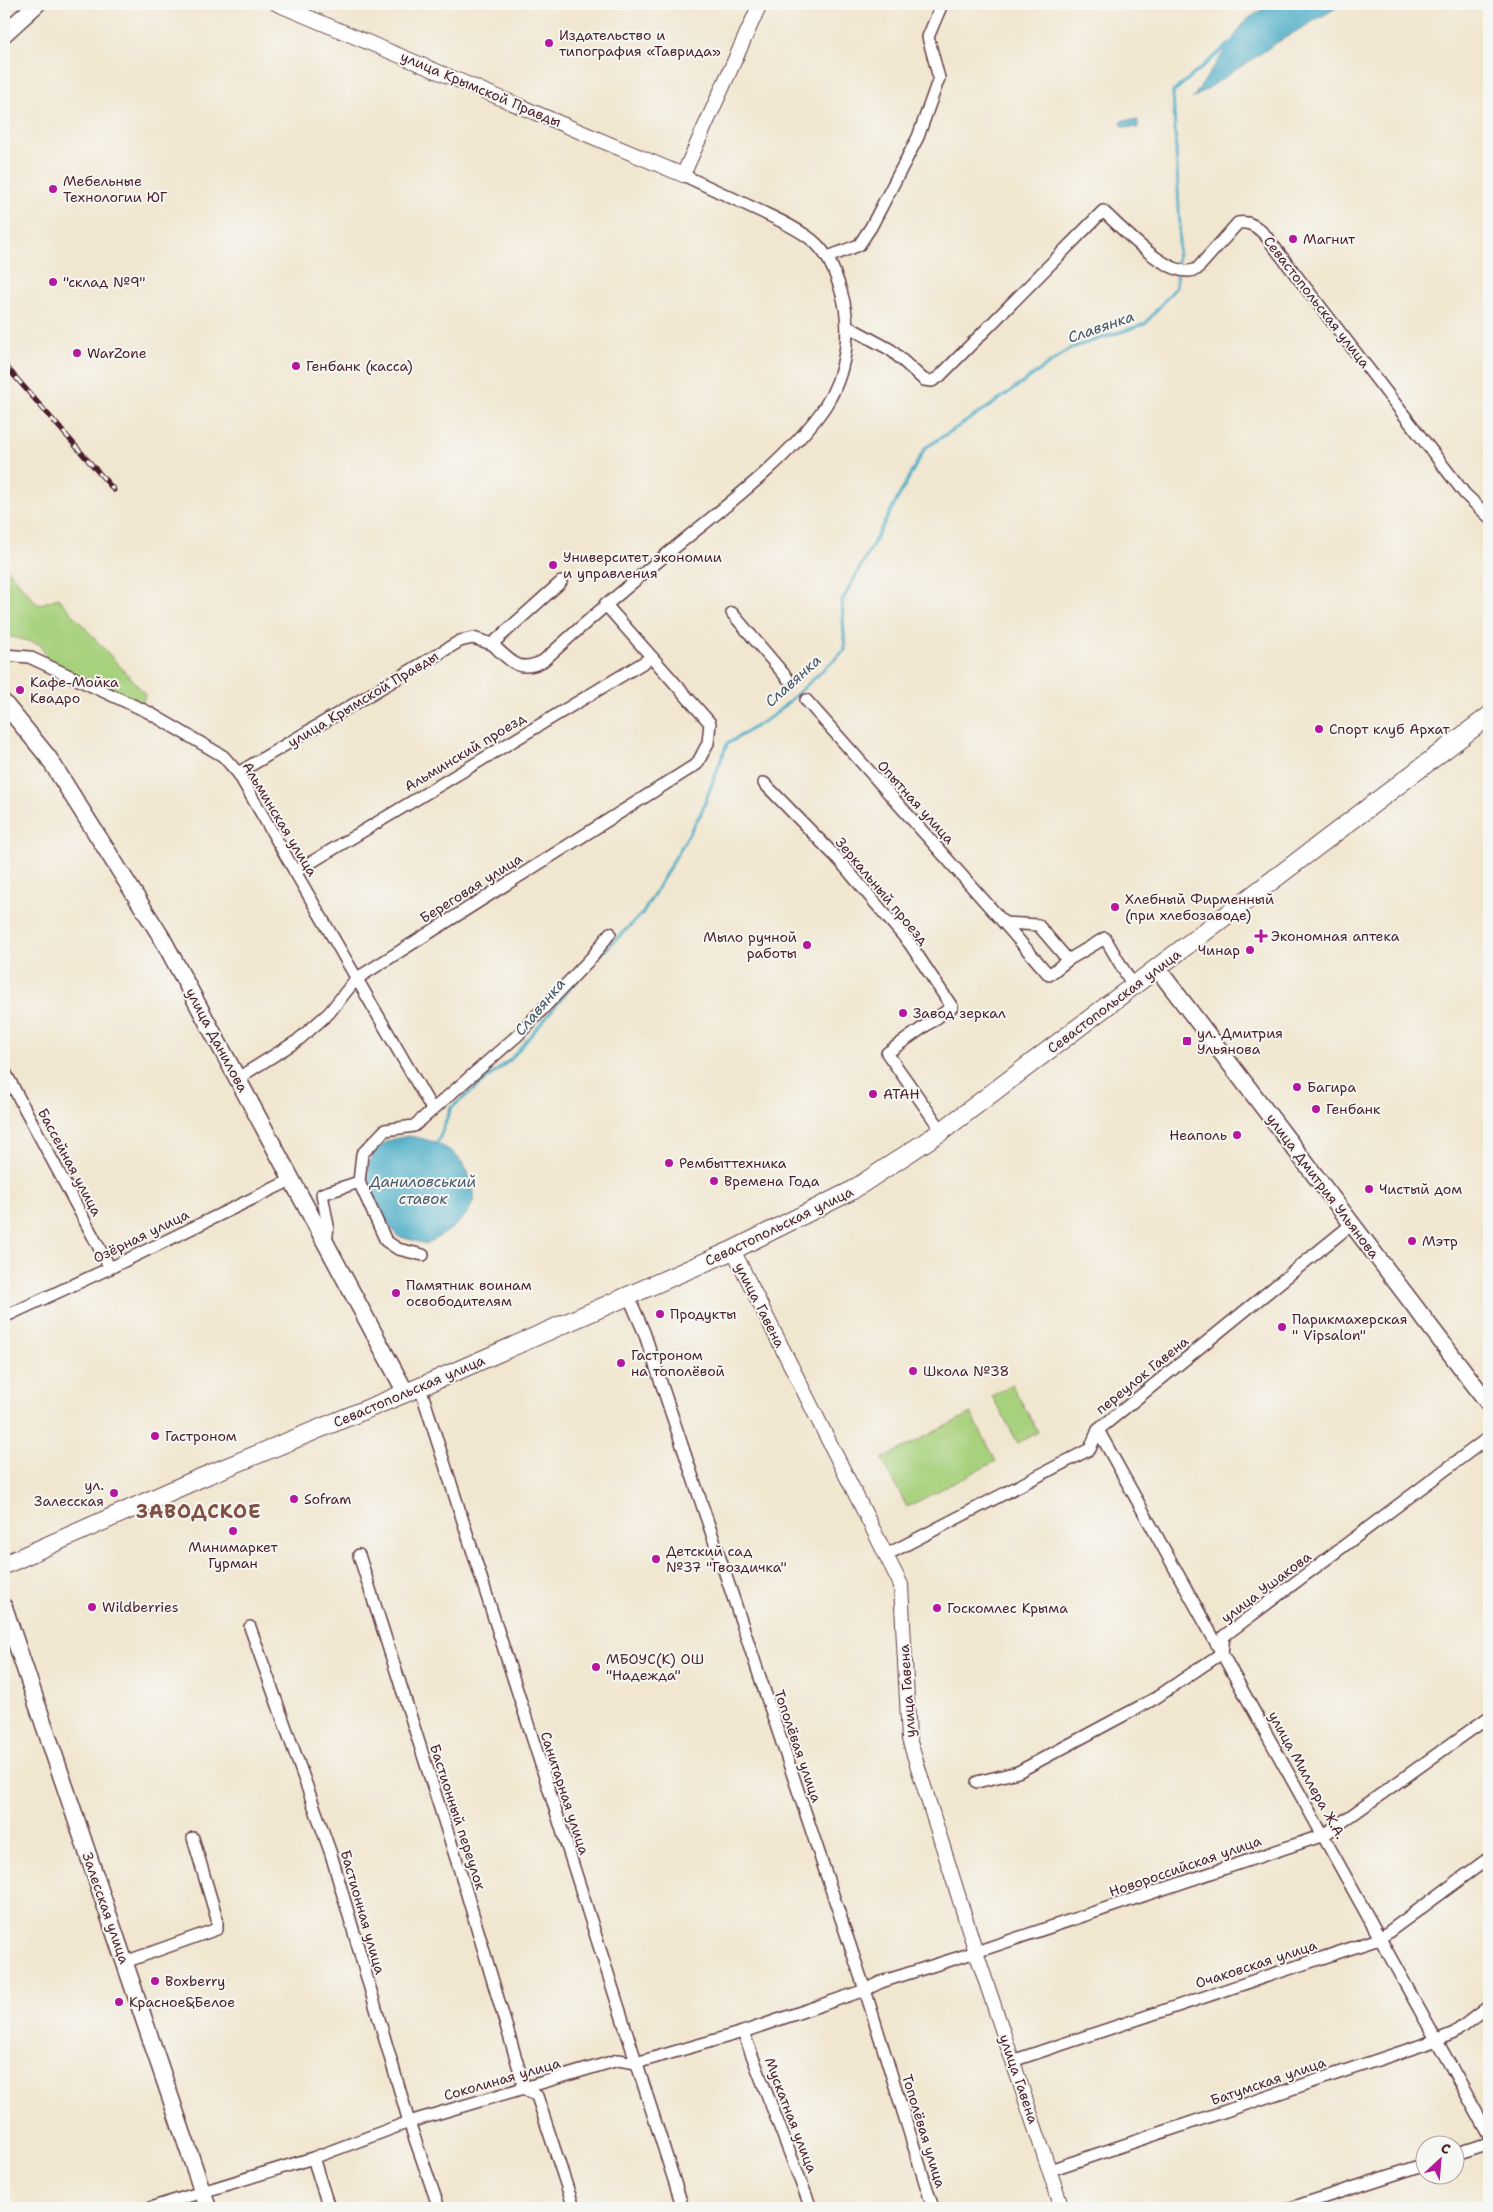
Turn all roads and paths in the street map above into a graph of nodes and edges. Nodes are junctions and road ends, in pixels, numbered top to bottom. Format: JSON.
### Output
{"nodes":[{"id":1,"x":37,"y":4,"type":"edge"},
{"id":2,"x":277,"y":4,"type":"edge"},
{"id":3,"x":760,"y":4,"type":"edge"},
{"id":4,"x":942,"y":4,"type":"edge"},
{"id":5,"x":4,"y":34,"type":"edge"},
{"id":6,"x":683,"y":175,"type":"junction"},
{"id":7,"x":828,"y":258,"type":"junction"},
{"id":8,"x":846,"y":326,"type":"junction"},
{"id":9,"x":1489,"y":517,"type":"edge"},
{"id":10,"x":561,"y":582,"type":"dead end"},
{"id":11,"x":605,"y":604,"type":"junction"},
{"id":12,"x":732,"y":613,"type":"dead end"},
{"id":13,"x":492,"y":644,"type":"junction"},
{"id":14,"x":4,"y":656,"type":"edge"},
{"id":15,"x":651,"y":658,"type":"junction"},
{"id":16,"x":788,"y":679,"type":"dead end"},
{"id":17,"x":806,"y":700,"type":"dead end"},
{"id":18,"x":5,"y":705,"type":"edge"},
{"id":19,"x":1489,"y":716,"type":"edge"},
{"id":20,"x":238,"y":773,"type":"junction"},
{"id":21,"x":764,"y":783,"type":"dead end"},
{"id":22,"x":295,"y":872,"type":"junction"},
{"id":23,"x":1004,"y":923,"type":"junction"},
{"id":24,"x":610,"y":932,"type":"dead end"},
{"id":25,"x":1068,"y":960,"type":"junction"},
{"id":26,"x":1157,"y":968,"type":"junction"},
{"id":27,"x":356,"y":979,"type":"junction"},
{"id":28,"x":1133,"y":986,"type":"junction"},
{"id":29,"x":4,"y":1070,"type":"edge"},
{"id":30,"x":238,"y":1078,"type":"junction"},
{"id":31,"x":432,"y":1109,"type":"junction"},
{"id":32,"x":942,"y":1131,"type":"junction"},
{"id":33,"x":291,"y":1180,"type":"junction"},
{"id":34,"x":359,"y":1182,"type":"junction"},
{"id":35,"x":1352,"y":1224,"type":"junction"},
{"id":36,"x":326,"y":1245,"type":"junction"},
{"id":37,"x":733,"y":1250,"type":"junction"},
{"id":38,"x":423,"y":1255,"type":"dead end"},
{"id":39,"x":110,"y":1268,"type":"junction"},
{"id":40,"x":628,"y":1295,"type":"junction"},
{"id":41,"x":4,"y":1317,"type":"edge"},
{"id":42,"x":413,"y":1390,"type":"junction"},
{"id":43,"x":1489,"y":1404,"type":"edge"},
{"id":44,"x":1098,"y":1430,"type":"junction"},
{"id":45,"x":1489,"y":1437,"type":"edge"},
{"id":46,"x":358,"y":1554,"type":"dead end"},
{"id":47,"x":886,"y":1555,"type":"junction"},
{"id":48,"x":4,"y":1565,"type":"edge"},
{"id":49,"x":4,"y":1607,"type":"edge"},
{"id":50,"x":250,"y":1627,"type":"dead end"},
{"id":51,"x":1222,"y":1653,"type":"junction"},
{"id":52,"x":1489,"y":1717,"type":"edge"},
{"id":53,"x":976,"y":1782,"type":"dead end"},
{"id":54,"x":1324,"y":1835,"type":"junction"},
{"id":55,"x":193,"y":1838,"type":"dead end"},
{"id":56,"x":1489,"y":1858,"type":"edge"},
{"id":57,"x":1379,"y":1939,"type":"junction"},
{"id":58,"x":976,"y":1952,"type":"junction"},
{"id":59,"x":125,"y":1962,"type":"junction"},
{"id":60,"x":864,"y":1990,"type":"junction"},
{"id":61,"x":1489,"y":2006,"type":"edge"},
{"id":62,"x":743,"y":2032,"type":"junction"},
{"id":63,"x":1437,"y":2040,"type":"junction"},
{"id":64,"x":1012,"y":2061,"type":"junction"},
{"id":65,"x":636,"y":2063,"type":"junction"},
{"id":66,"x":525,"y":2089,"type":"junction"},
{"id":67,"x":409,"y":2122,"type":"junction"},
{"id":68,"x":1489,"y":2135,"type":"edge"},
{"id":69,"x":1489,"y":2143,"type":"edge"},
{"id":70,"x":1466,"y":2151,"type":"edge"},
{"id":71,"x":312,"y":2158,"type":"junction"},
{"id":72,"x":1416,"y":2167,"type":"edge"},
{"id":73,"x":1050,"y":2170,"type":"junction"},
{"id":74,"x":203,"y":2190,"type":"junction"},
{"id":75,"x":150,"y":2208,"type":"edge"},
{"id":76,"x":208,"y":2208,"type":"edge"},
{"id":77,"x":329,"y":2208,"type":"edge"},
{"id":78,"x":439,"y":2208,"type":"edge"},
{"id":79,"x":574,"y":2208,"type":"edge"},
{"id":80,"x":682,"y":2208,"type":"edge"},
{"id":81,"x":811,"y":2208,"type":"edge"},
{"id":82,"x":933,"y":2208,"type":"edge"},
{"id":83,"x":1062,"y":2208,"type":"edge"},
{"id":84,"x":1291,"y":2208,"type":"edge"}],
"edges":[{"from":1,"to":5,"type":"main road"},
{"from":2,"to":6,"type":"street","name":"улица Крымской Правды"},
{"from":3,"to":6,"type":"street"},
{"from":4,"to":7,"type":"street"},
{"from":6,"to":7,"type":"street","name":"улица Крымской Правды"},
{"from":7,"to":8,"type":"street","name":"улица Крымской Правды"},
{"from":8,"to":9,"type":"street","name":"Севастопольская улица"},
{"from":8,"to":11,"type":"street","name":"улица Крымской Правды"},
{"from":10,"to":13,"type":"street"},
{"from":11,"to":13,"type":"street","name":"улица Крымской Правды"},
{"from":11,"to":15,"type":"street"},
{"from":12,"to":16,"type":"street"},
{"from":13,"to":20,"type":"street","name":"улица Крымской Правды"},
{"from":14,"to":20,"type":"street","name":"Альминская улица"},
{"from":15,"to":22,"type":"street","name":"Альминский проезд"},
{"from":15,"to":27,"type":"street","name":"Береговая улица"},
{"from":17,"to":23,"type":"street","name":"Опытная улица"},
{"from":18,"to":30,"type":"main road","name":"улица Данилова"},
{"from":19,"to":26,"type":"main road","name":"Севастопольская улица"},
{"from":20,"to":22,"type":"street","name":"Альминская улица"},
{"from":21,"to":32,"type":"street","name":"Зеркальный проезд"},
{"from":22,"to":27,"type":"street","name":"Альминская улица"},
{"from":23,"to":25,"type":"street"},
{"from":23,"to":25,"type":"street","name":"Опытная улица"},
{"from":24,"to":31,"type":"street"},
{"from":25,"to":28,"type":"street","name":"Опытная улица"},
{"from":26,"to":28,"type":"main road","name":"Севастопольская улица"},
{"from":26,"to":35,"type":"main road","name":"улица Дмитрия Ульянова"},
{"from":27,"to":30,"type":"street","name":"Береговая улица"},
{"from":27,"to":31,"type":"street","name":"Альминская улица"},
{"from":28,"to":32,"type":"main road","name":"Севастопольская улица"},
{"from":29,"to":39,"type":"street","name":"Бассейная улица"},
{"from":30,"to":33,"type":"main road","name":"улица Данилова"},
{"from":31,"to":34,"type":"street"},
{"from":32,"to":37,"type":"main road","name":"Севастопольская улица"},
{"from":33,"to":36,"type":"main road","name":"улица Данилова"},
{"from":33,"to":39,"type":"street","name":"Озёрная улица"},
{"from":34,"to":36,"type":"street"},
{"from":34,"to":38,"type":"street"},
{"from":35,"to":43,"type":"main road","name":"улица Дмитрия Ульянова"},
{"from":35,"to":44,"type":"street","name":"переулок Гавена"},
{"from":36,"to":42,"type":"main road","name":"улица Данилова"},
{"from":37,"to":40,"type":"main road","name":"Севастопольская улица"},
{"from":37,"to":47,"type":"street","name":"улица Гавена"},
{"from":39,"to":41,"type":"street","name":"Озёрная улица"},
{"from":40,"to":42,"type":"main road","name":"Севастопольская улица"},
{"from":40,"to":60,"type":"street","name":"Тополёвая улица"},
{"from":42,"to":48,"type":"main road","name":"Севастопольская улица"},
{"from":42,"to":65,"type":"street","name":"Санитарная улица"},
{"from":44,"to":47,"type":"street","name":"переулок Гавена"},
{"from":44,"to":51,"type":"street","name":"улица Миллера Ж.А."},
{"from":45,"to":51,"type":"street","name":"улица Ушакова"},
{"from":46,"to":66,"type":"street","name":"Бастионный переулок"},
{"from":47,"to":58,"type":"street","name":"улица Гавена"},
{"from":49,"to":59,"type":"main road","name":"Залесская улица"},
{"from":50,"to":67,"type":"street","name":"Бастионная улица"},
{"from":51,"to":53,"type":"street"},
{"from":51,"to":54,"type":"street","name":"улица Миллера Ж.А."},
{"from":52,"to":54,"type":"street","name":"Новороссийская улица"},
{"from":54,"to":57,"type":"street","name":"улица Миллера Ж.А."},
{"from":54,"to":58,"type":"street","name":"Новороссийская улица"},
{"from":55,"to":59,"type":"street"},
{"from":56,"to":57,"type":"street","name":"Очаковская улица"},
{"from":57,"to":63,"type":"street","name":"улица Миллера Ж.А."},
{"from":57,"to":64,"type":"street","name":"Очаковская улица"},
{"from":58,"to":60,"type":"street","name":"Новороссийская улица"},
{"from":58,"to":64,"type":"street","name":"улица Гавена"},
{"from":59,"to":74,"type":"main road","name":"Залесская улица"},
{"from":60,"to":62,"type":"street","name":"Соколиная улица"},
{"from":60,"to":82,"type":"street","name":"Тополёвая улица"},
{"from":61,"to":63,"type":"street","name":"Батумская улица"},
{"from":62,"to":65,"type":"street","name":"Соколиная улица"},
{"from":62,"to":81,"type":"street","name":"Мускатная улица"},
{"from":63,"to":68,"type":"street","name":"улица Миллера Ж.А."},
{"from":63,"to":73,"type":"street","name":"Батумская улица"},
{"from":64,"to":73,"type":"street","name":"улица Гавена"},
{"from":65,"to":66,"type":"street","name":"Соколиная улица"},
{"from":65,"to":80,"type":"street","name":"Санитарная улица"},
{"from":66,"to":67,"type":"street","name":"Соколиная улица"},
{"from":66,"to":79,"type":"street"},
{"from":67,"to":71,"type":"street","name":"Соколиная улица"},
{"from":67,"to":78,"type":"street","name":"Бастионная улица"},
{"from":69,"to":70,"type":"street"},
{"from":71,"to":74,"type":"street","name":"Соколиная улица"},
{"from":71,"to":77,"type":"street"},
{"from":72,"to":84,"type":"street"},
{"from":73,"to":83,"type":"street","name":"улица Гавена"},
{"from":74,"to":75,"type":"street","name":"Соколиная улица"},
{"from":74,"to":76,"type":"main road","name":"Залесская улица"}]}
